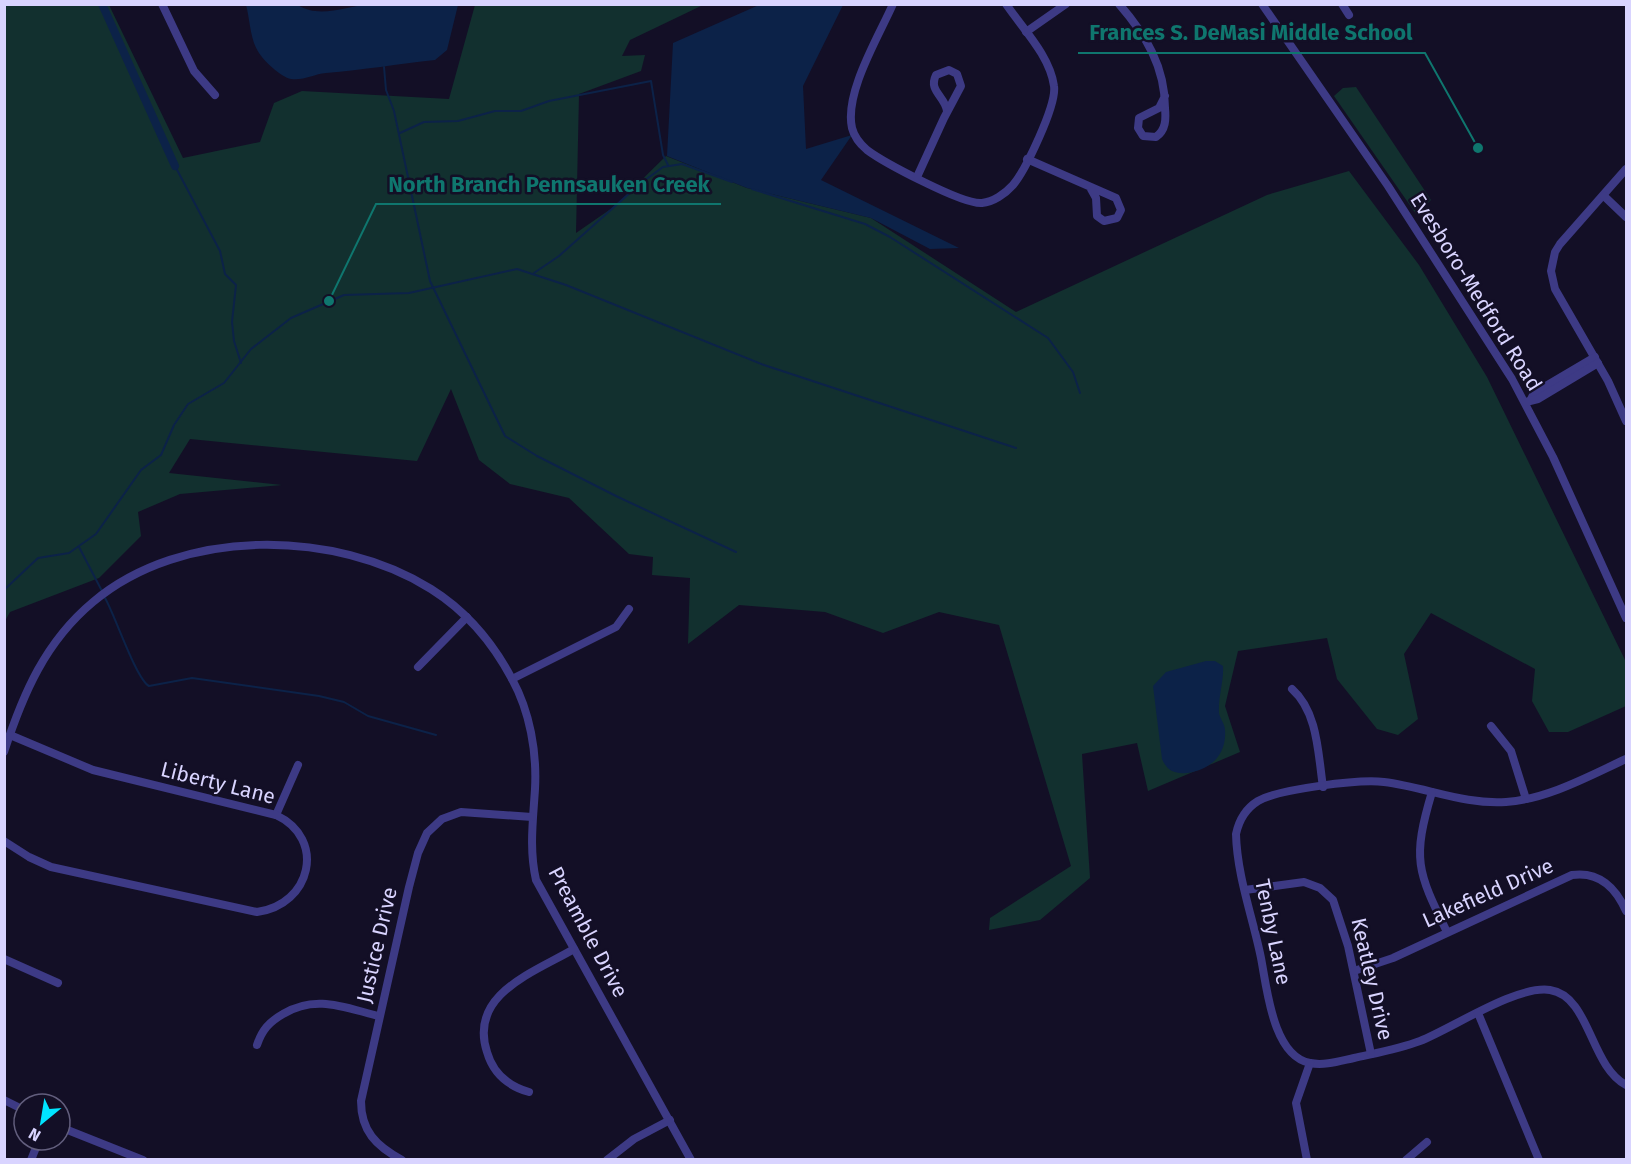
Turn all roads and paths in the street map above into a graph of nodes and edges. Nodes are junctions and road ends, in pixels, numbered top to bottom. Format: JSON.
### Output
{"nodes":[{"id":1,"x":162,"y":4,"type":"edge"},
{"id":2,"x":893,"y":4,"type":"edge"},
{"id":3,"x":1006,"y":4,"type":"edge"},
{"id":4,"x":1066,"y":4,"type":"edge"},
{"id":5,"x":1119,"y":4,"type":"edge"},
{"id":6,"x":1262,"y":4,"type":"edge"},
{"id":7,"x":1342,"y":4,"type":"edge"},
{"id":8,"x":1349,"y":15,"type":"dead end"},
{"id":9,"x":1026,"y":32,"type":"junction"},
{"id":10,"x":215,"y":95,"type":"dead end"},
{"id":11,"x":1165,"y":96,"type":"junction"},
{"id":12,"x":947,"y":111,"type":"junction"},
{"id":13,"x":1027,"y":159,"type":"junction"},
{"id":14,"x":1626,"y":169,"type":"edge"},
{"id":15,"x":918,"y":177,"type":"junction"},
{"id":16,"x":1091,"y":189,"type":"dead end"},
{"id":17,"x":1604,"y":196,"type":"junction"},
{"id":18,"x":1626,"y":217,"type":"edge"},
{"id":19,"x":1596,"y":360,"type":"junction"},
{"id":20,"x":1528,"y":401,"type":"junction"},
{"id":21,"x":1626,"y":421,"type":"edge"},
{"id":22,"x":629,"y":609,"type":"dead end"},
{"id":23,"x":467,"y":617,"type":"junction"},
{"id":24,"x":1626,"y":618,"type":"edge"},
{"id":25,"x":418,"y":667,"type":"dead end"},
{"id":26,"x":512,"y":679,"type":"junction"},
{"id":27,"x":1292,"y":689,"type":"dead end"},
{"id":28,"x":1491,"y":726,"type":"dead end"},
{"id":29,"x":10,"y":735,"type":"junction"},
{"id":30,"x":4,"y":752,"type":"edge"},
{"id":31,"x":1626,"y":759,"type":"edge"},
{"id":32,"x":298,"y":765,"type":"dead end"},
{"id":33,"x":1323,"y":787,"type":"junction"},
{"id":34,"x":1432,"y":792,"type":"junction"},
{"id":35,"x":1526,"y":799,"type":"junction"},
{"id":36,"x":276,"y":815,"type":"junction"},
{"id":37,"x":532,"y":817,"type":"junction"},
{"id":38,"x":4,"y":841,"type":"edge"},
{"id":39,"x":1245,"y":890,"type":"junction"},
{"id":40,"x":1626,"y":911,"type":"edge"},
{"id":41,"x":1447,"y":932,"type":"junction"},
{"id":42,"x":574,"y":949,"type":"junction"},
{"id":43,"x":4,"y":959,"type":"edge"},
{"id":44,"x":1354,"y":971,"type":"junction"},
{"id":45,"x":58,"y":983,"type":"dead end"},
{"id":46,"x":1478,"y":1013,"type":"junction"},
{"id":47,"x":379,"y":1016,"type":"junction"},
{"id":48,"x":257,"y":1046,"type":"dead end"},
{"id":49,"x":1371,"y":1054,"type":"junction"},
{"id":50,"x":1310,"y":1063,"type":"junction"},
{"id":51,"x":1626,"y":1085,"type":"edge"},
{"id":52,"x":529,"y":1092,"type":"dead end"},
{"id":53,"x":670,"y":1120,"type":"junction"},
{"id":54,"x":72,"y":1132,"type":"edge"},
{"id":55,"x":1427,"y":1142,"type":"dead end"},
{"id":56,"x":143,"y":1160,"type":"edge"},
{"id":57,"x":402,"y":1160,"type":"edge"},
{"id":58,"x":607,"y":1160,"type":"edge"},
{"id":59,"x":691,"y":1160,"type":"edge"},
{"id":60,"x":1307,"y":1160,"type":"edge"},
{"id":61,"x":1406,"y":1160,"type":"edge"},
{"id":62,"x":1539,"y":1160,"type":"edge"}],
"edges":[{"from":1,"to":10,"type":"street"},
{"from":2,"to":15,"type":"street"},
{"from":3,"to":9,"type":"street"},
{"from":4,"to":9,"type":"street"},
{"from":5,"to":11,"type":"street"},
{"from":6,"to":20,"type":"street","name":"Evesboro-Medford Road"},
{"from":7,"to":8,"type":"street"},
{"from":9,"to":13,"type":"street"},
{"from":11,"to":11,"type":"street"},
{"from":12,"to":12,"type":"street"},
{"from":12,"to":15,"type":"street"},
{"from":13,"to":15,"type":"street"},
{"from":13,"to":16,"type":"street"},
{"from":14,"to":17,"type":"street"},
{"from":17,"to":18,"type":"street"},
{"from":17,"to":19,"type":"street"},
{"from":19,"to":20,"type":"street"},
{"from":19,"to":21,"type":"street"},
{"from":20,"to":24,"type":"street","name":"Evesboro-Medford Road"},
{"from":22,"to":26,"type":"street"},
{"from":23,"to":25,"type":"street"},
{"from":23,"to":26,"type":"street","name":"Preamble Drive"},
{"from":23,"to":29,"type":"street","name":"Preamble Drive"},
{"from":26,"to":37,"type":"street","name":"Preamble Drive"},
{"from":27,"to":33,"type":"street"},
{"from":28,"to":35,"type":"street"},
{"from":29,"to":30,"type":"street","name":"Preamble Drive"},
{"from":29,"to":36,"type":"street","name":"Liberty Lane"},
{"from":31,"to":35,"type":"street","name":"Tenby Lane"},
{"from":32,"to":36,"type":"street"},
{"from":33,"to":34,"type":"street","name":"Tenby Lane"},
{"from":33,"to":39,"type":"street","name":"Tenby Lane"},
{"from":34,"to":35,"type":"street","name":"Tenby Lane"},
{"from":34,"to":41,"type":"street"},
{"from":36,"to":38,"type":"street","name":"Liberty Lane"},
{"from":37,"to":42,"type":"street","name":"Preamble Drive"},
{"from":37,"to":47,"type":"street","name":"Justice Drive"},
{"from":39,"to":44,"type":"street","name":"Keatley Drive"},
{"from":39,"to":50,"type":"street","name":"Tenby Lane"},
{"from":40,"to":41,"type":"street","name":"Lakefield Drive"},
{"from":41,"to":44,"type":"street","name":"Lakefield Drive"},
{"from":42,"to":52,"type":"street"},
{"from":42,"to":53,"type":"street","name":"Preamble Drive"},
{"from":43,"to":45,"type":"street"},
{"from":44,"to":49,"type":"street","name":"Keatley Drive"},
{"from":46,"to":49,"type":"street"},
{"from":46,"to":51,"type":"street"},
{"from":46,"to":62,"type":"street"},
{"from":47,"to":48,"type":"street"},
{"from":47,"to":57,"type":"street","name":"Justice Drive"},
{"from":49,"to":50,"type":"street"},
{"from":50,"to":60,"type":"street"},
{"from":53,"to":58,"type":"street"},
{"from":53,"to":59,"type":"street","name":"Preamble Drive"},
{"from":54,"to":56,"type":"street"},
{"from":55,"to":61,"type":"street"}]}
